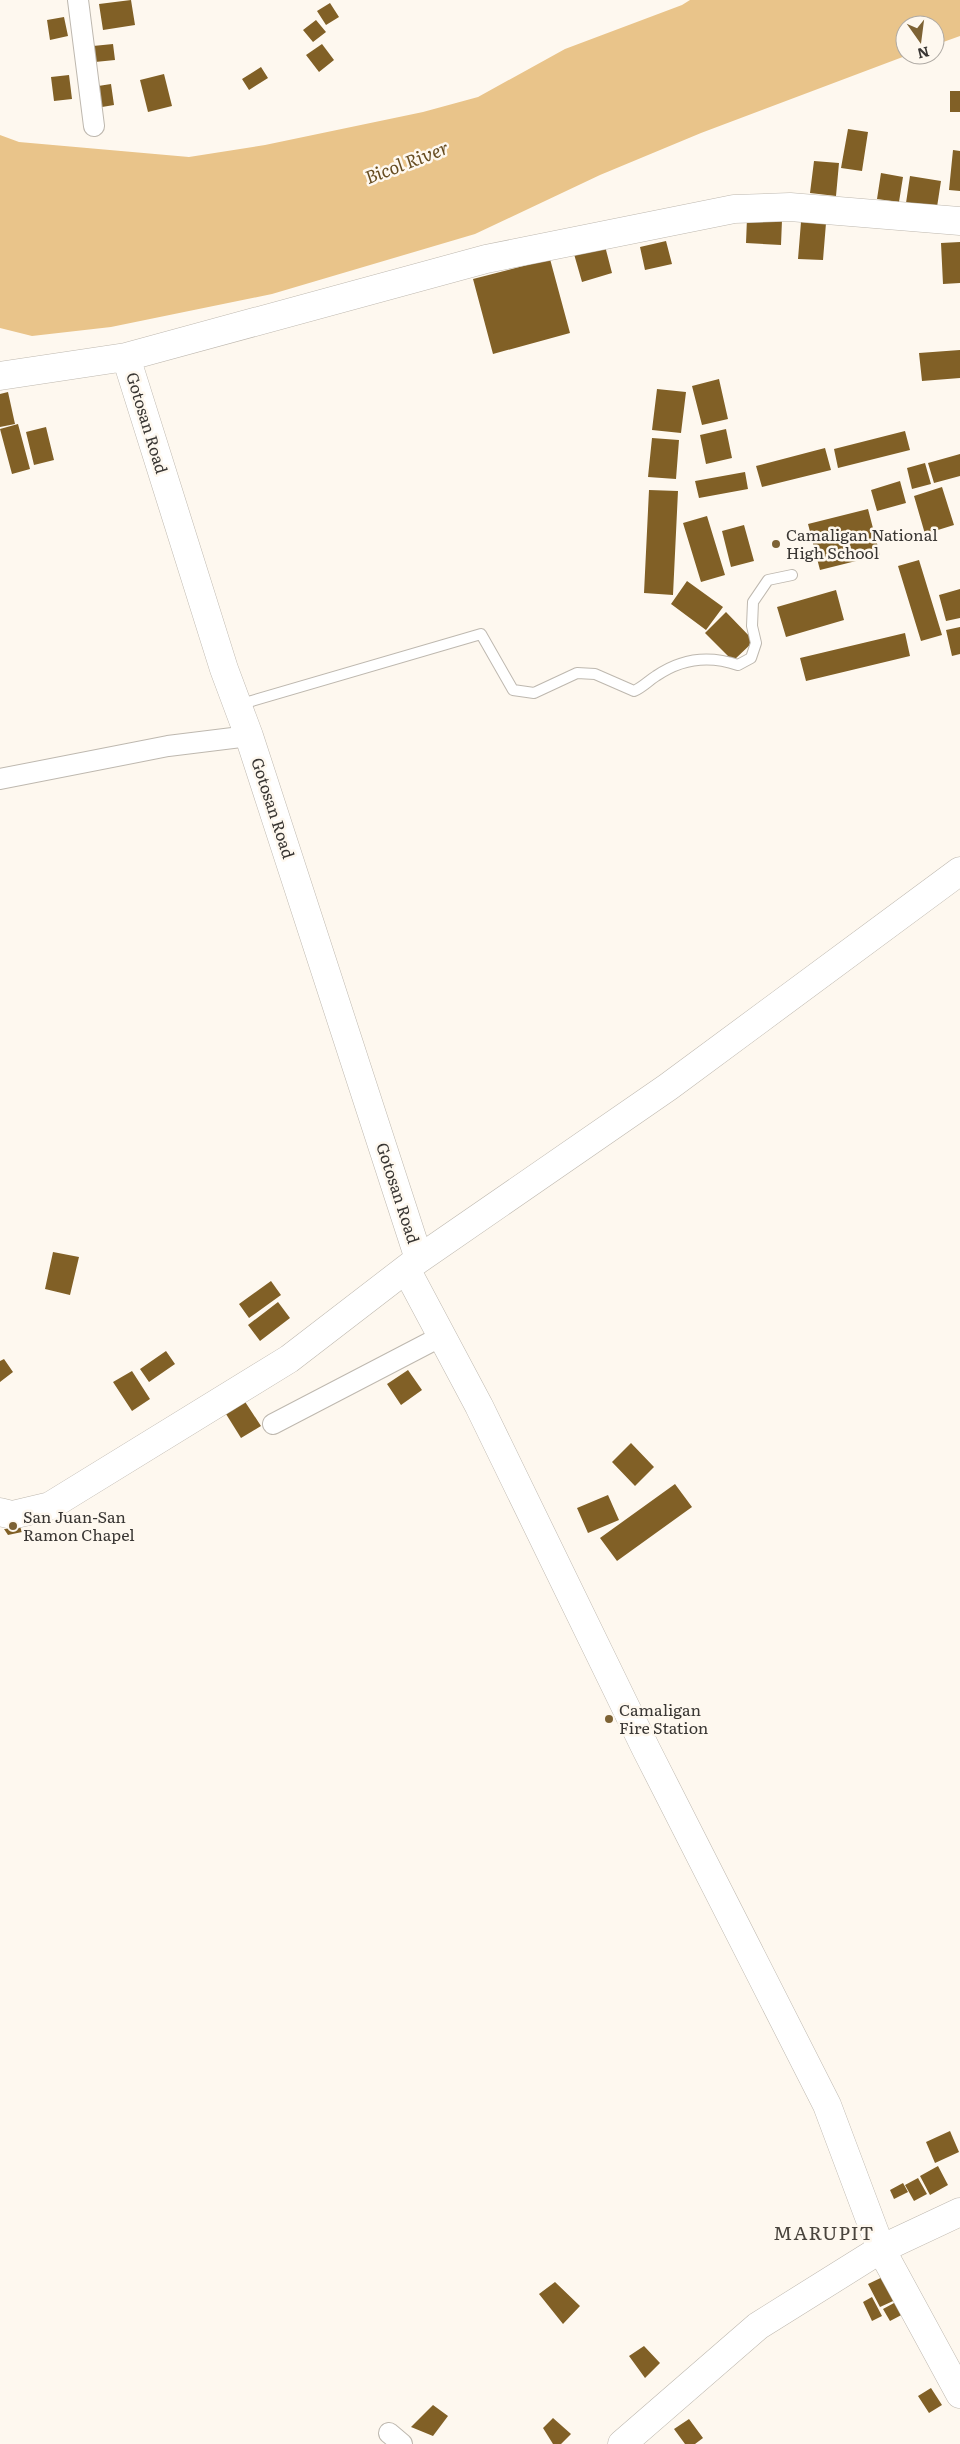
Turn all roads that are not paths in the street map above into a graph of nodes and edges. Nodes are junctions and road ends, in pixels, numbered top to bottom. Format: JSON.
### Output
{"nodes":[{"id":1,"x":78,"y":0,"type":"edge"},
{"id":2,"x":94,"y":126,"type":"dead end"},
{"id":3,"x":960,"y":221,"type":"edge"},
{"id":4,"x":126,"y":357,"type":"junction"},
{"id":5,"x":0,"y":376,"type":"edge"},
{"id":6,"x":792,"y":575,"type":"dead end"},
{"id":7,"x":237,"y":706,"type":"junction"},
{"id":8,"x":249,"y":736,"type":"junction"},
{"id":9,"x":0,"y":779,"type":"edge"},
{"id":10,"x":960,"y":871,"type":"edge"},
{"id":11,"x":413,"y":1264,"type":"junction"},
{"id":12,"x":442,"y":1336,"type":"junction"},
{"id":13,"x":273,"y":1424,"type":"dead end"},
{"id":14,"x":6,"y":1514,"type":"edge"},
{"id":15,"x":960,"y":2212,"type":"edge"},
{"id":16,"x":881,"y":2249,"type":"junction"},
{"id":17,"x":960,"y":2394,"type":"edge"},
{"id":18,"x":622,"y":2444,"type":"edge"}],
"edges":[{"from":1,"to":2,"type":"street"},
{"from":3,"to":4,"type":"street"},
{"from":4,"to":5,"type":"street"},
{"from":4,"to":7,"type":"street","name":"Gotosan Road"},
{"from":6,"to":7,"type":"lane"},
{"from":7,"to":8,"type":"street","name":"Gotosan Road"},
{"from":8,"to":9,"type":"street"},
{"from":8,"to":11,"type":"street","name":"Gotosan Road"},
{"from":10,"to":11,"type":"street"},
{"from":11,"to":12,"type":"street","name":"Gotosan Road"},
{"from":11,"to":14,"type":"street"},
{"from":12,"to":13,"type":"street"},
{"from":12,"to":16,"type":"street","name":"Gotosan Road"},
{"from":15,"to":16,"type":"street"},
{"from":16,"to":17,"type":"street","name":"Gotosan Road"},
{"from":16,"to":18,"type":"street"}]}
